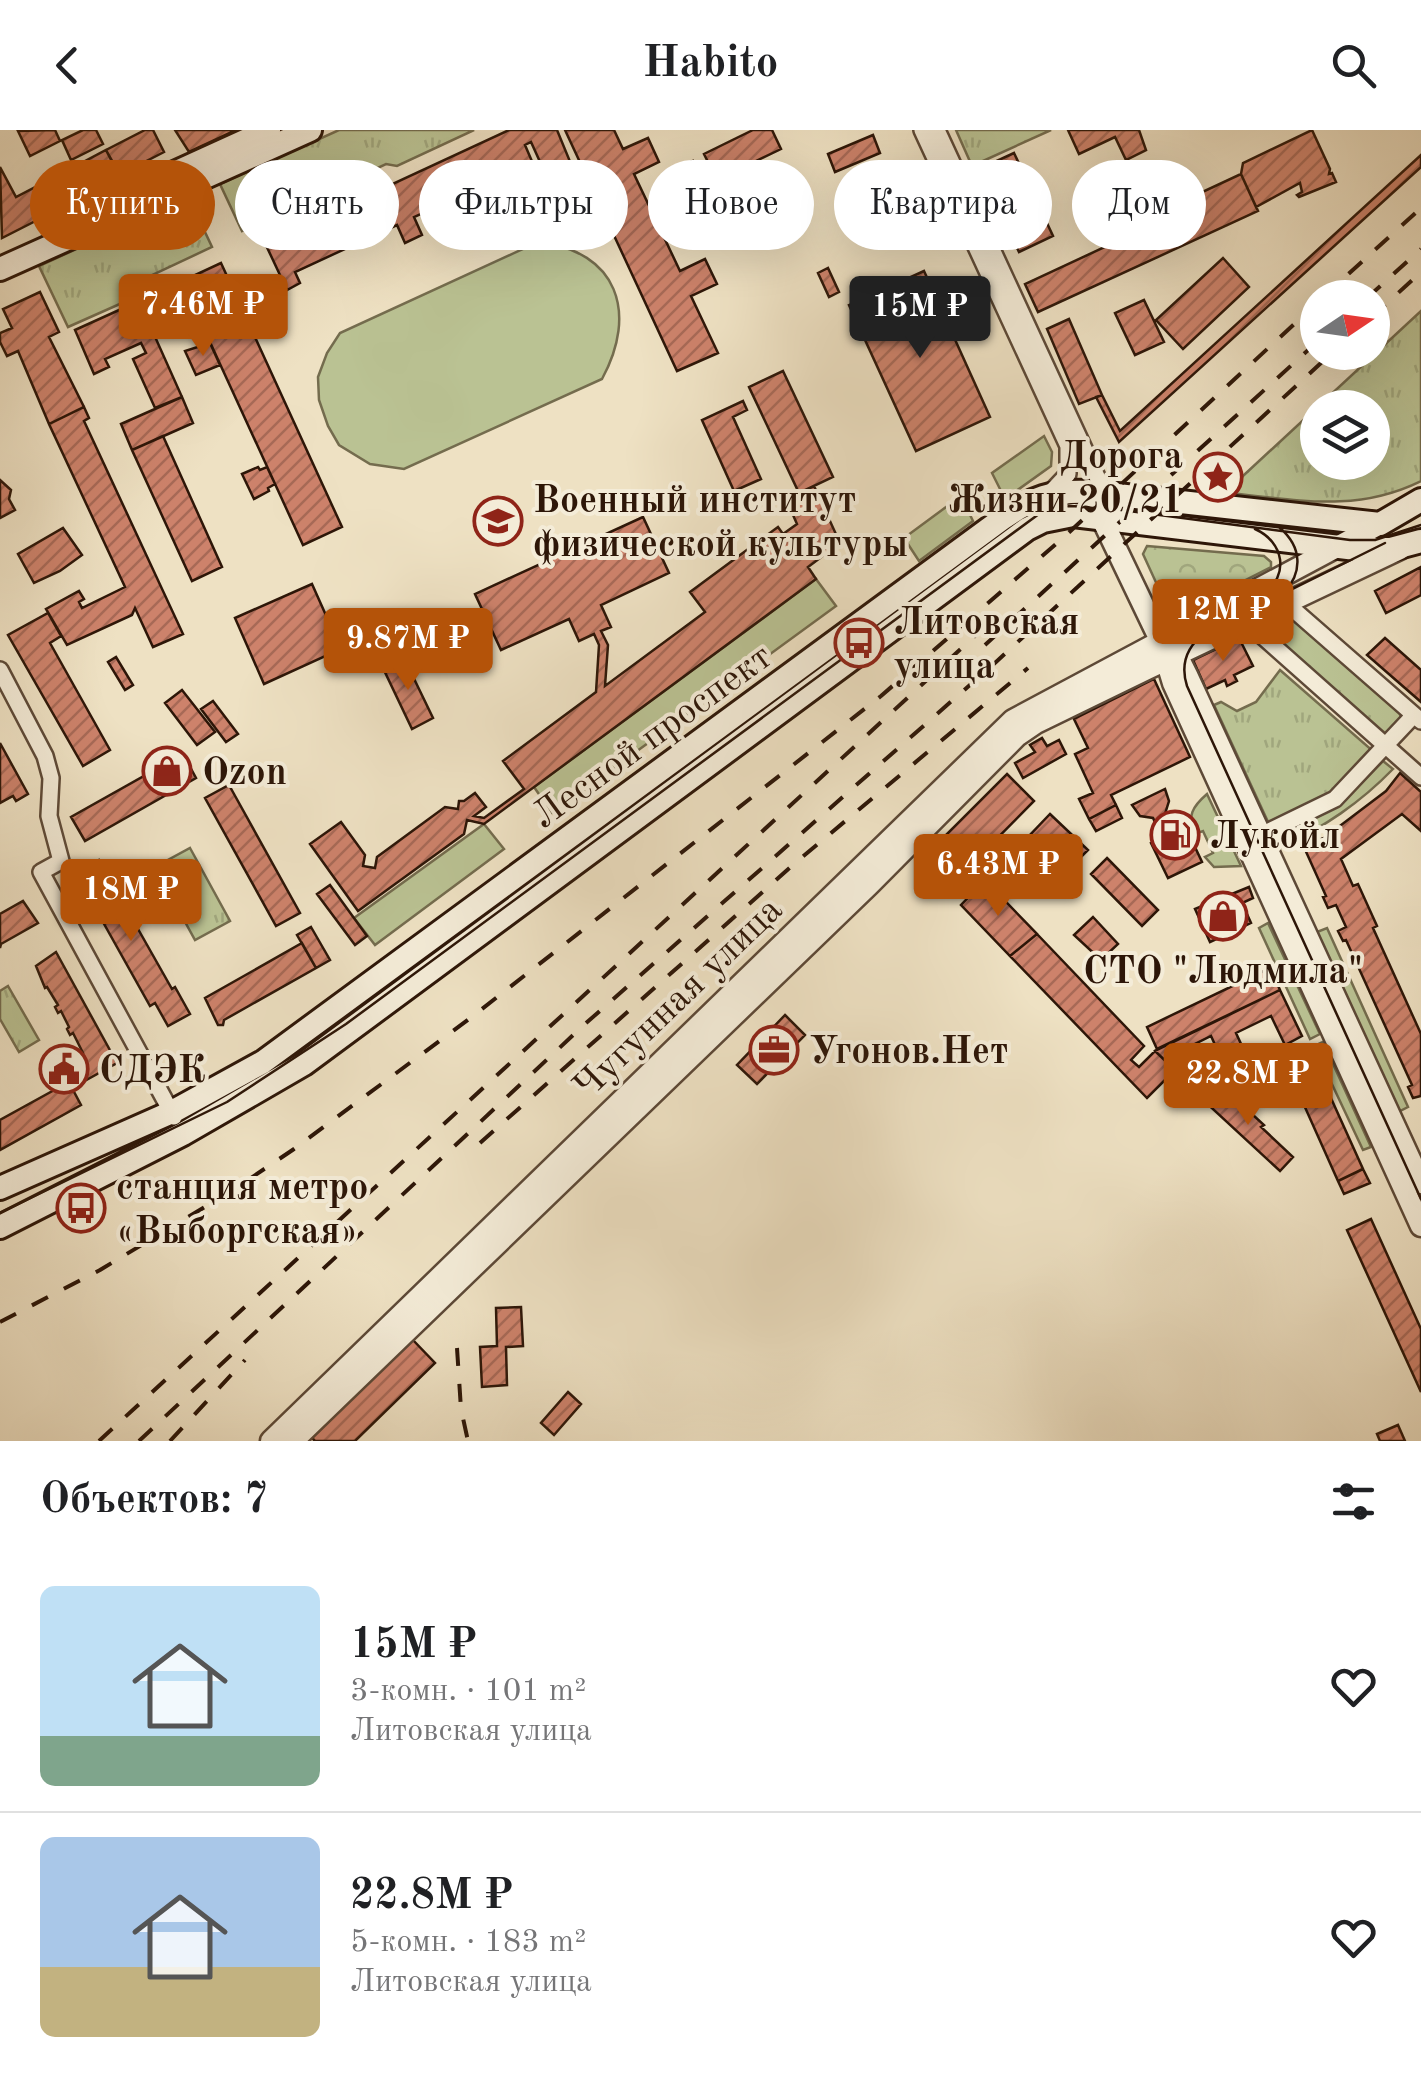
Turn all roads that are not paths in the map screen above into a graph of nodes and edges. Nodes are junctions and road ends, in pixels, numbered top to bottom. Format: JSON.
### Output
{"nodes":[{"id":1,"x":270,"y":130,"type":"edge"},
{"id":2,"x":310,"y":130,"type":"edge"},
{"id":3,"x":922,"y":130,"type":"edge"},
{"id":4,"x":937,"y":130,"type":"edge"},
{"id":5,"x":1,"y":262,"type":"edge"},
{"id":6,"x":1050,"y":493,"type":"junction"},
{"id":7,"x":1104,"y":494,"type":"junction"},
{"id":8,"x":1421,"y":500,"type":"edge"},
{"id":9,"x":1262,"y":511,"type":"junction"},
{"id":10,"x":1101,"y":517,"type":"junction"},
{"id":11,"x":1380,"y":524,"type":"junction"},
{"id":12,"x":1414,"y":544,"type":"edge"},
{"id":13,"x":1338,"y":547,"type":"junction"},
{"id":14,"x":1305,"y":554,"type":"junction"},
{"id":15,"x":1234,"y":601,"type":"junction"},
{"id":16,"x":1286,"y":602,"type":"junction"},
{"id":17,"x":1244,"y":622,"type":"junction"},
{"id":18,"x":1168,"y":652,"type":"junction"},
{"id":19,"x":0,"y":670,"type":"edge"},
{"id":20,"x":1418,"y":718,"type":"edge"},
{"id":21,"x":718,"y":744,"type":"junction"},
{"id":22,"x":1386,"y":747,"type":"junction"},
{"id":23,"x":1421,"y":778,"type":"edge"},
{"id":24,"x":1254,"y":838,"type":"junction"},
{"id":25,"x":172,"y":1112,"type":"junction"},
{"id":26,"x":183,"y":1134,"type":"junction"},
{"id":27,"x":1421,"y":1182,"type":"edge"},
{"id":28,"x":0,"y":1188,"type":"edge"},
{"id":29,"x":1421,"y":1226,"type":"edge"},
{"id":30,"x":0,"y":1228,"type":"edge"},
{"id":31,"x":271,"y":1441,"type":"edge"},
{"id":32,"x":293,"y":1441,"type":"edge"}],
"edges":[{"from":1,"to":5,"type":"main road"},
{"from":2,"to":5,"type":"main road"},
{"from":3,"to":6,"type":"street"},
{"from":4,"to":7,"type":"street"},
{"from":6,"to":7,"type":"main road","name":"Лесной проспект"},
{"from":6,"to":21,"type":"main road","name":"Лесной проспект"},
{"from":7,"to":9,"type":"main road","name":"Лесной проспект"},
{"from":8,"to":11,"type":"main road"},
{"from":9,"to":11,"type":"main road","name":"Лесной проспект"},
{"from":9,"to":14,"type":"street"},
{"from":10,"to":14,"type":"main road","name":"Лесной проспект"},
{"from":10,"to":18,"type":"street"},
{"from":10,"to":21,"type":"main road","name":"Лесной проспект"},
{"from":11,"to":13,"type":"street"},
{"from":12,"to":13,"type":"main road","name":"Лесной проспект"},
{"from":12,"to":16,"type":"street","name":"Лесной проспект"},
{"from":13,"to":14,"type":"main road","name":"Лесной проспект"},
{"from":14,"to":15,"type":"street"},
{"from":14,"to":16,"type":"street"},
{"from":15,"to":17,"type":"street"},
{"from":15,"to":18,"type":"street"},
{"from":16,"to":17,"type":"street","name":"Лесной проспект"},
{"from":16,"to":20,"type":"street"},
{"from":17,"to":18,"type":"street","name":"Лесной проспект"},
{"from":17,"to":22,"type":"street"},
{"from":18,"to":24,"type":"street"},
{"from":18,"to":31,"type":"street","name":"Чугунная улица"},
{"from":18,"to":32,"type":"street","name":"Чугунная улица"},
{"from":19,"to":25,"type":"street"},
{"from":20,"to":22,"type":"street"},
{"from":21,"to":25,"type":"main road","name":"Лесной проспект"},
{"from":21,"to":26,"type":"main road","name":"Лесной проспект"},
{"from":22,"to":23,"type":"street"},
{"from":22,"to":24,"type":"street"},
{"from":24,"to":27,"type":"street"},
{"from":24,"to":29,"type":"street"},
{"from":25,"to":26,"type":"street"},
{"from":25,"to":28,"type":"main road","name":"Лесной проспект"},
{"from":26,"to":30,"type":"main road","name":"Лесной проспект"}]}
